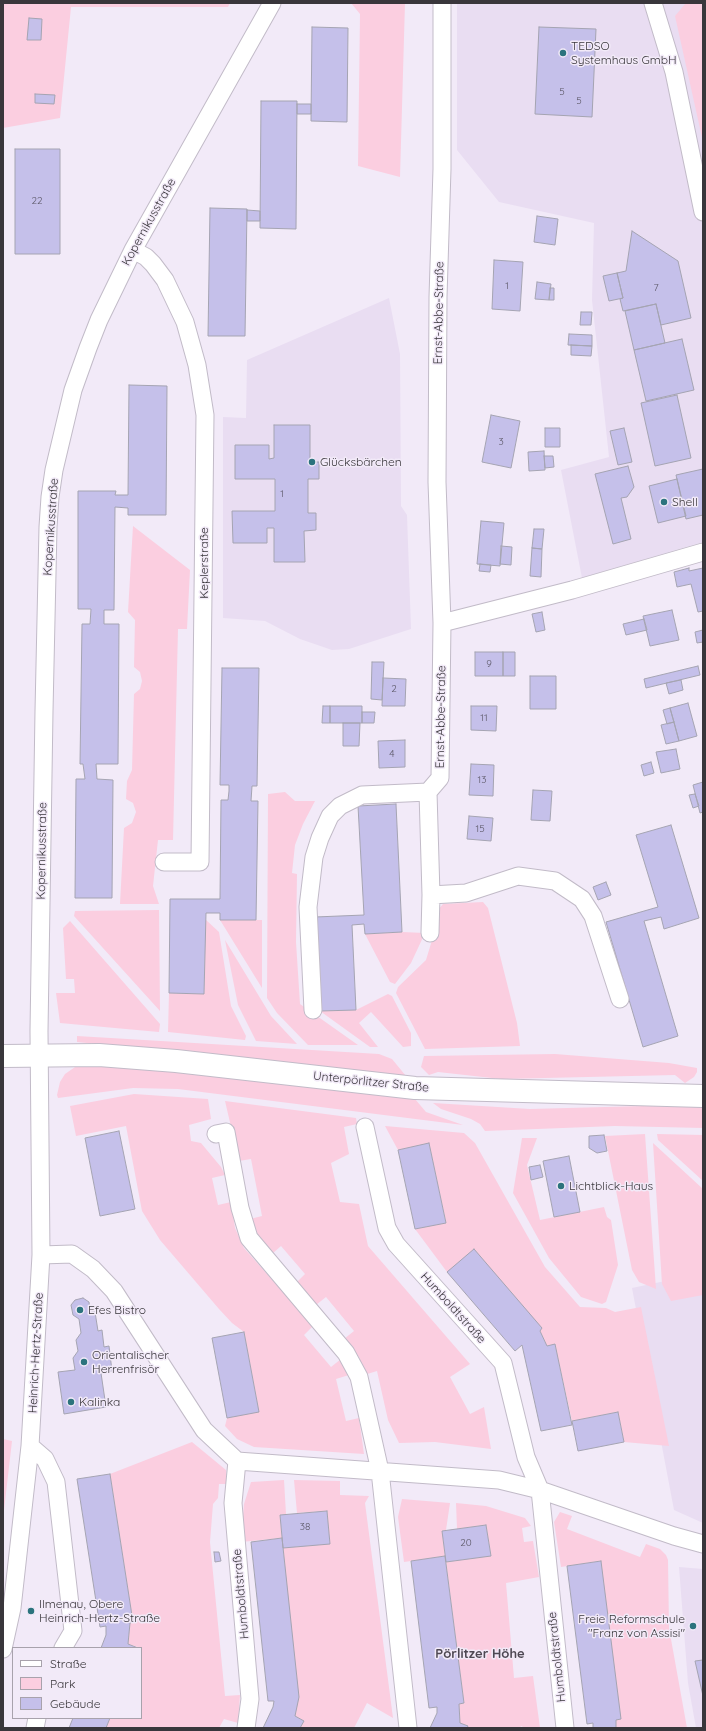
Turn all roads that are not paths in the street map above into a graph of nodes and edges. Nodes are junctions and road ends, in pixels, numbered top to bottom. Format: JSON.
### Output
{"nodes":[{"id":1,"x":272,"y":3,"type":"edge"},
{"id":2,"x":442,"y":3,"type":"edge"},
{"id":3,"x":653,"y":3,"type":"edge"},
{"id":4,"x":703,"y":212,"type":"edge"},
{"id":5,"x":133,"y":250,"type":"junction"},
{"id":6,"x":703,"y":552,"type":"edge"},
{"id":7,"x":442,"y":623,"type":"junction"},
{"id":8,"x":428,"y":792,"type":"junction"},
{"id":9,"x":164,"y":862,"type":"dead end"},
{"id":10,"x":430,"y":895,"type":"junction"},
{"id":11,"x":430,"y":933,"type":"dead end"},
{"id":12,"x":620,"y":999,"type":"dead end"},
{"id":13,"x":313,"y":1010,"type":"dead end"},
{"id":14,"x":39,"y":1054,"type":"junction"},
{"id":15,"x":3,"y":1056,"type":"edge"},
{"id":16,"x":703,"y":1096,"type":"edge"},
{"id":17,"x":365,"y":1127,"type":"dead end"},
{"id":18,"x":216,"y":1134,"type":"dead end"},
{"id":19,"x":41,"y":1255,"type":"junction"},
{"id":20,"x":30,"y":1446,"type":"junction"},
{"id":21,"x":237,"y":1460,"type":"junction"},
{"id":22,"x":380,"y":1471,"type":"junction"},
{"id":23,"x":540,"y":1490,"type":"junction"},
{"id":24,"x":703,"y":1544,"type":"edge"},
{"id":25,"x":64,"y":1647,"type":"edge"},
{"id":26,"x":3,"y":1649,"type":"edge"},
{"id":27,"x":246,"y":1728,"type":"edge"},
{"id":28,"x":408,"y":1728,"type":"edge"},
{"id":29,"x":565,"y":1728,"type":"edge"}],
"edges":[{"from":1,"to":5,"type":"street","name":"Kopernikusstraße"},
{"from":2,"to":7,"type":"street","name":"Ernst-Abbe-Straße"},
{"from":3,"to":4,"type":"street"},
{"from":5,"to":9,"type":"street","name":"Keplerstraße"},
{"from":5,"to":14,"type":"street","name":"Kopernikusstraße"},
{"from":6,"to":7,"type":"street"},
{"from":7,"to":8,"type":"street","name":"Ernst-Abbe-Straße"},
{"from":8,"to":10,"type":"street"},
{"from":8,"to":13,"type":"street"},
{"from":10,"to":11,"type":"street"},
{"from":10,"to":12,"type":"street"},
{"from":14,"to":15,"type":"street","name":"Unterpörlitzer Straße"},
{"from":14,"to":16,"type":"street","name":"Unterpörlitzer Straße"},
{"from":14,"to":19,"type":"street","name":"Heinrich-Hertz-Straße"},
{"from":17,"to":23,"type":"street","name":"Humboldtstraße"},
{"from":18,"to":22,"type":"street"},
{"from":19,"to":20,"type":"street","name":"Heinrich-Hertz-Straße"},
{"from":19,"to":21,"type":"street"},
{"from":20,"to":25,"type":"street"},
{"from":20,"to":26,"type":"street","name":"Heinrich-Hertz-Straße"},
{"from":21,"to":22,"type":"street"},
{"from":21,"to":27,"type":"street","name":"Humboldtstraße"},
{"from":22,"to":23,"type":"street"},
{"from":22,"to":28,"type":"street"},
{"from":23,"to":24,"type":"street"},
{"from":23,"to":29,"type":"street","name":"Humboldtstraße"}]}
